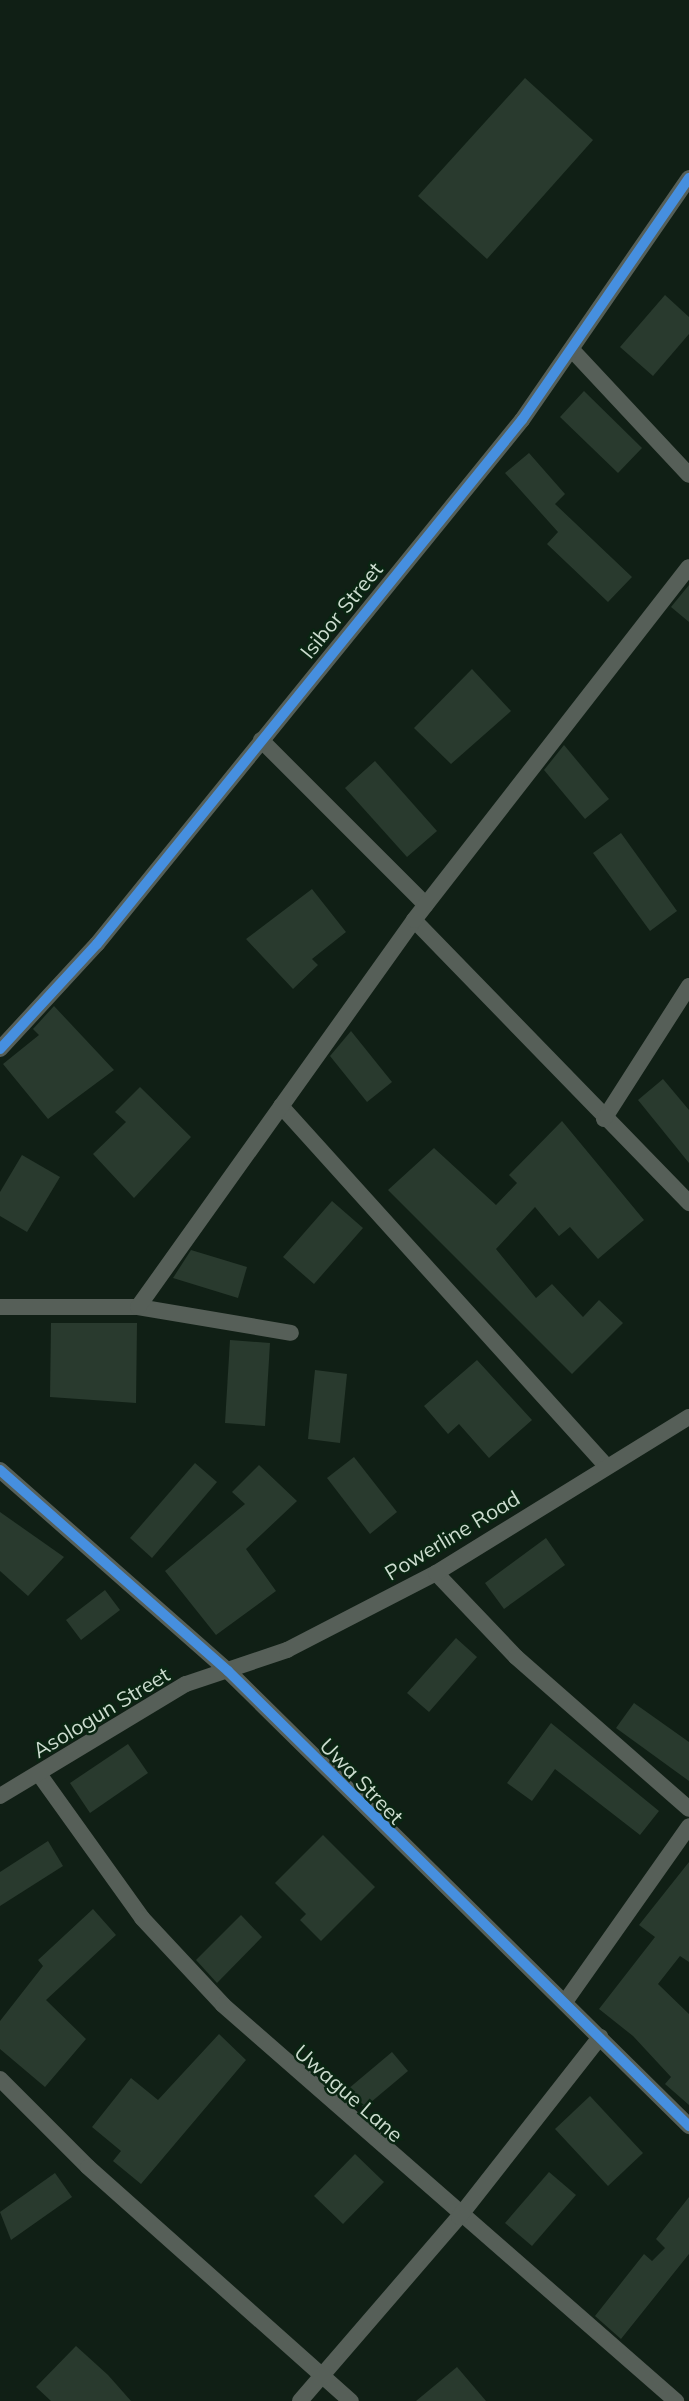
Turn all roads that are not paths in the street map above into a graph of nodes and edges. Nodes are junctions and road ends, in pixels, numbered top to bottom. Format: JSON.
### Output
{"nodes":[{"id":1,"x":689,"y":178,"type":"edge"},
{"id":2,"x":573,"y":352,"type":"junction"},
{"id":3,"x":689,"y":475,"type":"edge"},
{"id":4,"x":689,"y":567,"type":"edge"},
{"id":5,"x":261,"y":740,"type":"junction"},
{"id":6,"x":426,"y":905,"type":"junction"},
{"id":7,"x":414,"y":920,"type":"junction"},
{"id":8,"x":689,"y":986,"type":"edge"},
{"id":9,"x":0,"y":1049,"type":"edge"},
{"id":10,"x":281,"y":1106,"type":"junction"},
{"id":11,"x":604,"y":1119,"type":"junction"},
{"id":12,"x":689,"y":1203,"type":"edge"},
{"id":13,"x":0,"y":1307,"type":"edge"},
{"id":14,"x":138,"y":1307,"type":"junction"},
{"id":15,"x":291,"y":1333,"type":"dead end"},
{"id":16,"x":689,"y":1417,"type":"edge"},
{"id":17,"x":605,"y":1465,"type":"junction"},
{"id":18,"x":6,"y":1475,"type":"edge"},
{"id":19,"x":0,"y":1492,"type":"edge"},
{"id":20,"x":436,"y":1573,"type":"junction"},
{"id":21,"x":228,"y":1671,"type":"junction"},
{"id":22,"x":39,"y":1774,"type":"junction"},
{"id":23,"x":0,"y":1796,"type":"edge"},
{"id":24,"x":689,"y":1809,"type":"edge"},
{"id":25,"x":689,"y":1826,"type":"edge"},
{"id":26,"x":565,"y":2002,"type":"junction"},
{"id":27,"x":600,"y":2037,"type":"junction"},
{"id":28,"x":0,"y":2079,"type":"edge"},
{"id":29,"x":689,"y":2126,"type":"edge"},
{"id":30,"x":459,"y":2217,"type":"junction"},
{"id":31,"x":320,"y":2375,"type":"junction"},
{"id":32,"x":300,"y":2401,"type":"edge"},
{"id":33,"x":351,"y":2401,"type":"edge"},
{"id":34,"x":676,"y":2401,"type":"edge"}],
"edges":[{"from":1,"to":2,"type":"street","name":"Isibor Street"},
{"from":2,"to":3,"type":"street"},
{"from":2,"to":5,"type":"street","name":"Isibor Street"},
{"from":4,"to":6,"type":"street"},
{"from":5,"to":6,"type":"street"},
{"from":5,"to":9,"type":"street","name":"Isibor Street"},
{"from":6,"to":7,"type":"street"},
{"from":7,"to":10,"type":"street"},
{"from":7,"to":11,"type":"street"},
{"from":8,"to":11,"type":"street"},
{"from":10,"to":14,"type":"street"},
{"from":10,"to":17,"type":"street"},
{"from":11,"to":12,"type":"street"},
{"from":13,"to":14,"type":"street"},
{"from":14,"to":15,"type":"street"},
{"from":16,"to":17,"type":"street","name":"Powerline Road"},
{"from":17,"to":20,"type":"street","name":"Powerline Road"},
{"from":18,"to":19,"type":"street"},
{"from":18,"to":21,"type":"street","name":"Uwa Street"},
{"from":20,"to":21,"type":"street","name":"Powerline Road"},
{"from":20,"to":24,"type":"street"},
{"from":21,"to":22,"type":"street","name":"Asologun Street"},
{"from":21,"to":26,"type":"street","name":"Uwa Street"},
{"from":22,"to":23,"type":"street","name":"Asologun Street"},
{"from":22,"to":30,"type":"street","name":"Uwague Lane"},
{"from":25,"to":26,"type":"street"},
{"from":26,"to":27,"type":"street","name":"Uwa Street"},
{"from":27,"to":29,"type":"street","name":"Uwa Street"},
{"from":27,"to":30,"type":"street"},
{"from":28,"to":31,"type":"street"},
{"from":30,"to":31,"type":"street"},
{"from":30,"to":34,"type":"street","name":"Uwague Lane"},
{"from":31,"to":32,"type":"street"},
{"from":31,"to":33,"type":"street"}]}
